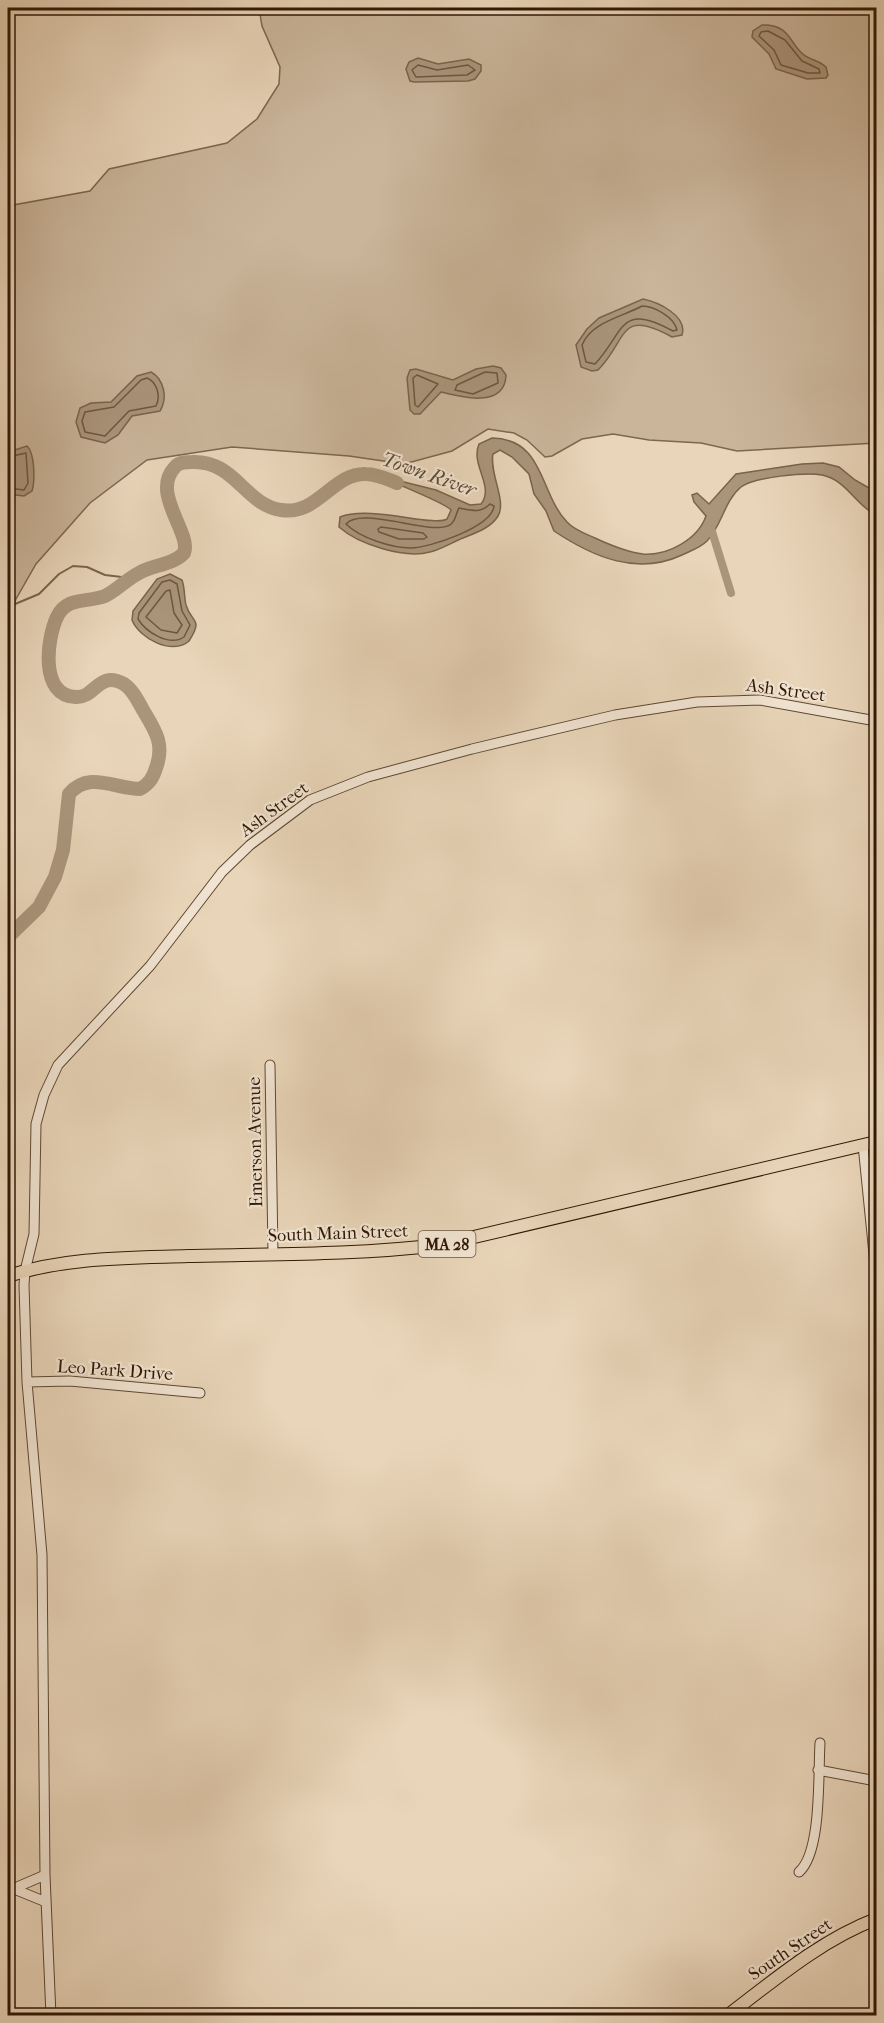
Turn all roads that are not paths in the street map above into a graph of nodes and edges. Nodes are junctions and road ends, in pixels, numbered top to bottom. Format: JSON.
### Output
{"nodes":[{"id":1,"x":876,"y":721,"type":"edge"},
{"id":2,"x":270,"y":1065,"type":"dead end"},
{"id":3,"x":876,"y":1142,"type":"edge"},
{"id":4,"x":863,"y":1145,"type":"junction"},
{"id":5,"x":273,"y":1254,"type":"junction"},
{"id":6,"x":25,"y":1271,"type":"junction"},
{"id":7,"x":876,"y":1274,"type":"edge"},
{"id":8,"x":8,"y":1276,"type":"edge"},
{"id":9,"x":27,"y":1382,"type":"junction"},
{"id":10,"x":200,"y":1393,"type":"dead end"},
{"id":11,"x":820,"y":1743,"type":"dead end"},
{"id":12,"x":818,"y":1770,"type":"junction"},
{"id":13,"x":876,"y":1781,"type":"edge"},
{"id":14,"x":799,"y":1872,"type":"dead end"},
{"id":15,"x":45,"y":1875,"type":"junction"},
{"id":16,"x":11,"y":1890,"type":"edge"},
{"id":17,"x":46,"y":1902,"type":"junction"},
{"id":18,"x":876,"y":1919,"type":"edge"},
{"id":19,"x":51,"y":2016,"type":"edge"},
{"id":20,"x":727,"y":2016,"type":"edge"}],
"edges":[{"from":1,"to":6,"type":"street","name":"Ash Street"},
{"from":2,"to":5,"type":"street","name":"Emerson Avenue"},
{"from":3,"to":4,"type":"main road","name":"South Main Street","number":"MA 28"},
{"from":4,"to":5,"type":"main road","name":"South Main Street","number":"MA 28"},
{"from":4,"to":7,"type":"street"},
{"from":5,"to":6,"type":"main road","name":"South Main Street","number":"MA 28"},
{"from":6,"to":8,"type":"main road","name":"South Main Street","number":"MA 28"},
{"from":6,"to":9,"type":"street","name":"Ash Street"},
{"from":9,"to":10,"type":"street","name":"Leo Park Drive"},
{"from":9,"to":15,"type":"street","name":"Ash Street"},
{"from":11,"to":12,"type":"street"},
{"from":12,"to":13,"type":"street"},
{"from":12,"to":14,"type":"street"},
{"from":15,"to":16,"type":"street"},
{"from":15,"to":17,"type":"street","name":"Ash Street"},
{"from":16,"to":17,"type":"street"},
{"from":17,"to":19,"type":"street","name":"Ash Street"},
{"from":18,"to":20,"type":"main road","name":"South Street"}]}
